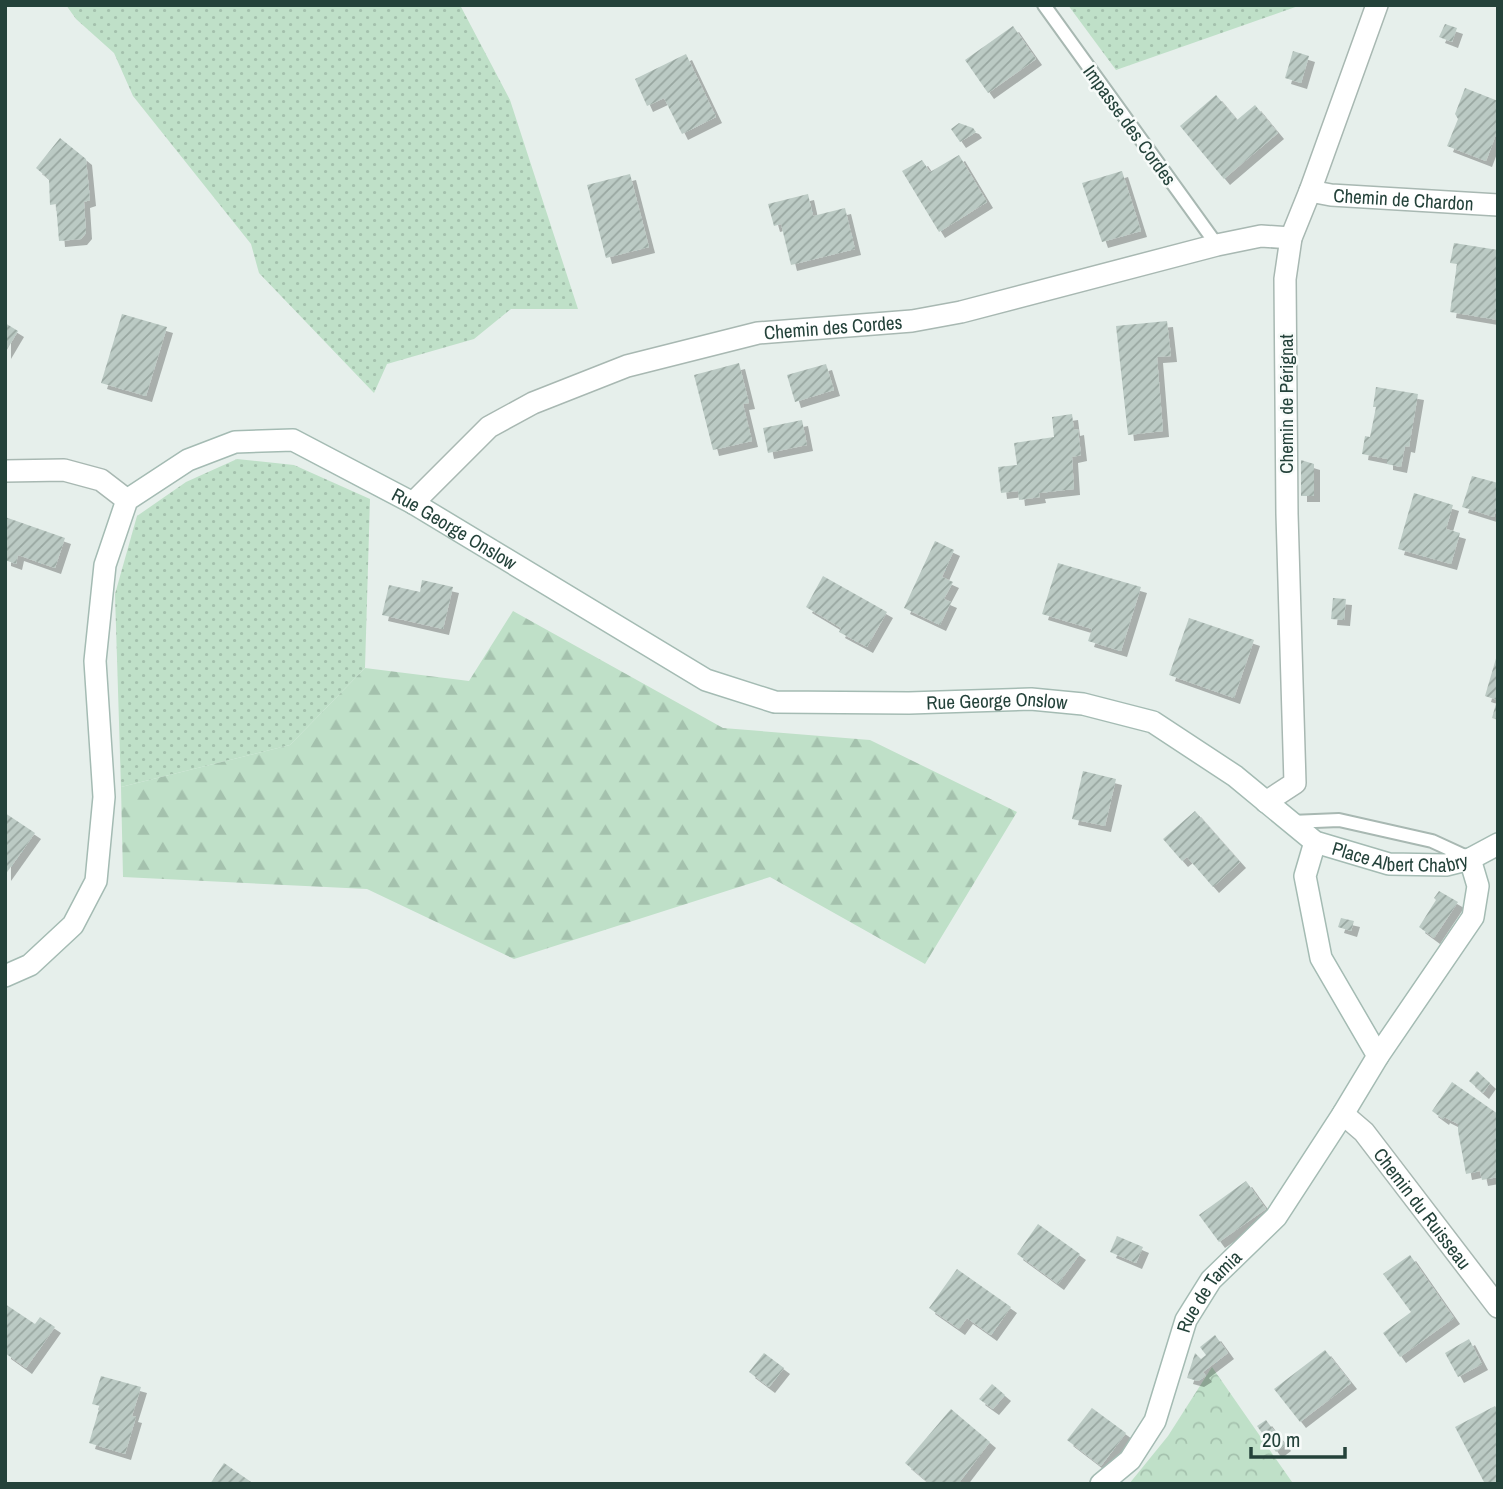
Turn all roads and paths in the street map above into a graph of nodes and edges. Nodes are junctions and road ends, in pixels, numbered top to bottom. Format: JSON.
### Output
{"nodes":[{"id":1,"x":1044,"y":5,"type":"edge"},
{"id":2,"x":1377,"y":5,"type":"edge"},
{"id":3,"x":1310,"y":191,"type":"junction"},
{"id":4,"x":1498,"y":205,"type":"edge"},
{"id":5,"x":1291,"y":238,"type":"junction"},
{"id":6,"x":1217,"y":244,"type":"junction"},
{"id":7,"x":5,"y":471,"type":"edge"},
{"id":8,"x":127,"y":500,"type":"junction"},
{"id":9,"x":414,"y":503,"type":"junction"},
{"id":10,"x":1266,"y":802,"type":"junction"},
{"id":11,"x":1291,"y":822,"type":"junction"},
{"id":12,"x":1315,"y":842,"type":"junction"},
{"id":13,"x":1498,"y":844,"type":"edge"},
{"id":14,"x":1469,"y":859,"type":"junction"},
{"id":15,"x":5,"y":976,"type":"edge"},
{"id":16,"x":1378,"y":1056,"type":"junction"},
{"id":17,"x":1343,"y":1114,"type":"junction"},
{"id":18,"x":1498,"y":1307,"type":"edge"},
{"id":19,"x":1101,"y":1484,"type":"edge"}],
"edges":[{"from":1,"to":6,"type":"lane","name":"Impasse des Cordes"},
{"from":2,"to":3,"type":"street","name":"Chemin de Pérignat"},
{"from":3,"to":4,"type":"street","name":"Chemin de Chardon"},
{"from":3,"to":5,"type":"street","name":"Chemin de Pérignat"},
{"from":5,"to":6,"type":"street","name":"Chemin des Cordes"},
{"from":5,"to":10,"type":"street","name":"Chemin de Pérignat"},
{"from":6,"to":9,"type":"street","name":"Chemin des Cordes"},
{"from":7,"to":8,"type":"street"},
{"from":8,"to":9,"type":"street","name":"Rue George Onslow"},
{"from":8,"to":15,"type":"street"},
{"from":9,"to":10,"type":"street","name":"Rue George Onslow"},
{"from":10,"to":11,"type":"street","name":"Place Albert Chabry"},
{"from":11,"to":12,"type":"street","name":"Place Albert Chabry"},
{"from":11,"to":14,"type":"lane"},
{"from":12,"to":14,"type":"street","name":"Place Albert Chabry"},
{"from":12,"to":16,"type":"street","name":"Place Albert Chabry"},
{"from":13,"to":14,"type":"street"},
{"from":14,"to":16,"type":"street","name":"Place Albert Chabry"},
{"from":16,"to":17,"type":"street","name":"Place Albert Chabry"},
{"from":17,"to":18,"type":"street","name":"Chemin du Ruisseau"},
{"from":17,"to":19,"type":"street","name":"Rue de Tamia"}]}
